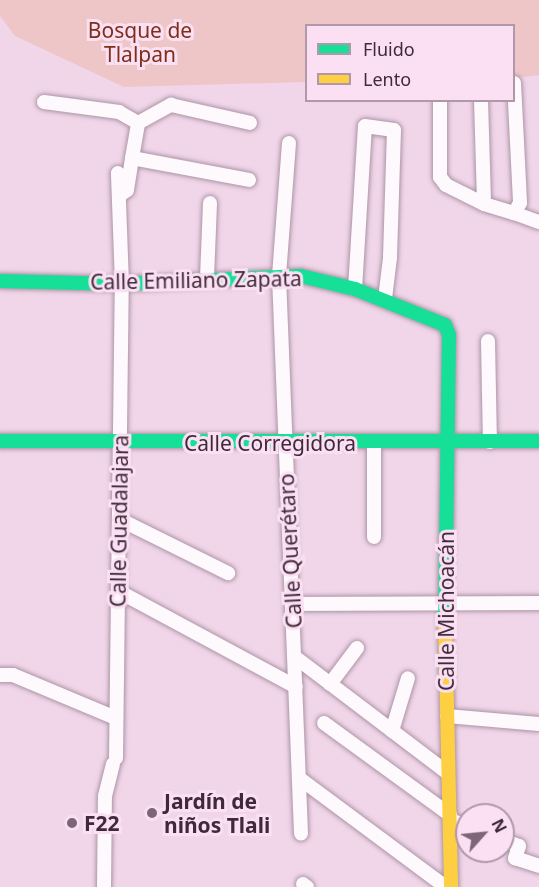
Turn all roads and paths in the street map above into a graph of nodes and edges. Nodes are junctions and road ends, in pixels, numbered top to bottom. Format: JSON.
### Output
{"nodes":[{"id":1,"x":44,"y":102,"type":"dead end"},
{"id":2,"x":440,"y":102,"type":"edge"},
{"id":3,"x":481,"y":102,"type":"edge"},
{"id":4,"x":515,"y":102,"type":"edge"},
{"id":5,"x":138,"y":123,"type":"junction"},
{"id":6,"x":250,"y":123,"type":"dead end"},
{"id":7,"x":289,"y":143,"type":"dead end"},
{"id":8,"x":132,"y":158,"type":"junction"},
{"id":9,"x":118,"y":173,"type":"dead end"},
{"id":10,"x":249,"y":180,"type":"dead end"},
{"id":11,"x":119,"y":196,"type":"junction"},
{"id":12,"x":210,"y":203,"type":"dead end"},
{"id":13,"x":484,"y":204,"type":"junction"},
{"id":14,"x":514,"y":213,"type":"junction"},
{"id":15,"x":539,"y":222,"type":"edge"},
{"id":16,"x":279,"y":276,"type":"junction"},
{"id":17,"x":207,"y":278,"type":"junction"},
{"id":18,"x":0,"y":281,"type":"edge"},
{"id":19,"x":122,"y":284,"type":"junction"},
{"id":20,"x":355,"y":289,"type":"junction"},
{"id":21,"x":385,"y":299,"type":"junction"},
{"id":22,"x":449,"y":335,"type":"joint"},
{"id":23,"x":488,"y":341,"type":"dead end"},
{"id":24,"x":0,"y":441,"type":"edge"},
{"id":25,"x":539,"y":441,"type":"edge"},
{"id":26,"x":120,"y":442,"type":"junction"},
{"id":27,"x":447,"y":442,"type":"junction"},
{"id":28,"x":490,"y":442,"type":"junction"},
{"id":29,"x":285,"y":443,"type":"junction"},
{"id":30,"x":374,"y":443,"type":"junction"},
{"id":31,"x":119,"y":519,"type":"junction"},
{"id":32,"x":374,"y":537,"type":"dead end"},
{"id":33,"x":228,"y":573,"type":"dead end"},
{"id":34,"x":118,"y":591,"type":"junction"},
{"id":35,"x":539,"y":603,"type":"edge"},
{"id":36,"x":292,"y":604,"type":"junction"},
{"id":37,"x":444,"y":605,"type":"junction"},
{"id":38,"x":357,"y":648,"type":"dead end"},
{"id":39,"x":295,"y":657,"type":"junction"},
{"id":40,"x":0,"y":675,"type":"edge"},
{"id":41,"x":408,"y":678,"type":"dead end"},
{"id":42,"x":330,"y":684,"type":"junction"},
{"id":43,"x":296,"y":687,"type":"junction"},
{"id":44,"x":447,"y":716,"type":"junction"},
{"id":45,"x":116,"y":718,"type":"junction"},
{"id":46,"x":324,"y":723,"type":"dead end"},
{"id":47,"x":539,"y":724,"type":"edge"},
{"id":48,"x":393,"y":731,"type":"junction"},
{"id":49,"x":448,"y":773,"type":"junction"},
{"id":50,"x":299,"y":778,"type":"junction"},
{"id":51,"x":450,"y":818,"type":"junction"},
{"id":52,"x":455,"y":820,"type":"edge"},
{"id":53,"x":301,"y":834,"type":"dead end"},
{"id":54,"x":515,"y":844,"type":"edge"},
{"id":55,"x":515,"y":858,"type":"edge"},
{"id":56,"x":515,"y":858,"type":"edge"},
{"id":57,"x":539,"y":866,"type":"edge"},
{"id":58,"x":104,"y":887,"type":"edge"},
{"id":59,"x":449,"y":887,"type":"edge"}],
"edges":[{"from":1,"to":5,"type":"street"},
{"from":2,"to":13,"type":"street"},
{"from":3,"to":13,"type":"street"},
{"from":4,"to":14,"type":"street"},
{"from":5,"to":6,"type":"street"},
{"from":5,"to":8,"type":"street"},
{"from":7,"to":16,"type":"street","name":"Calle Querétaro"},
{"from":8,"to":10,"type":"street"},
{"from":8,"to":11,"type":"street"},
{"from":9,"to":11,"type":"street","name":"Calle Guadalajara"},
{"from":11,"to":19,"type":"street","name":"Calle Guadalajara"},
{"from":12,"to":17,"type":"street"},
{"from":13,"to":14,"type":"street"},
{"from":14,"to":15,"type":"street"},
{"from":16,"to":17,"type":"street","name":"Calle Emiliano Zapata"},
{"from":16,"to":20,"type":"street","name":"Calle Emiliano Zapata"},
{"from":16,"to":29,"type":"street","name":"Calle Querétaro"},
{"from":17,"to":19,"type":"street","name":"Calle Emiliano Zapata"},
{"from":18,"to":19,"type":"street","name":"Calle Emiliano Zapata"},
{"from":19,"to":26,"type":"street","name":"Calle Guadalajara"},
{"from":20,"to":21,"type":"street","name":"Calle Emiliano Zapata"},
{"from":20,"to":21,"type":"street"},
{"from":21,"to":22,"type":"street","name":"Calle Emiliano Zapata"},
{"from":22,"to":27,"type":"street","name":"Calle Michoacán"},
{"from":23,"to":28,"type":"street"},
{"from":24,"to":26,"type":"street","name":"Calle Corregidora"},
{"from":25,"to":28,"type":"street","name":"Calle Corregidora"},
{"from":26,"to":29,"type":"street","name":"Calle Corregidora"},
{"from":26,"to":31,"type":"street","name":"Calle Guadalajara"},
{"from":27,"to":28,"type":"street","name":"Calle Corregidora"},
{"from":27,"to":30,"type":"street","name":"Calle Corregidora"},
{"from":27,"to":37,"type":"street","name":"Calle Michoacán"},
{"from":29,"to":30,"type":"street","name":"Calle Corregidora"},
{"from":29,"to":36,"type":"street","name":"Calle Querétaro"},
{"from":30,"to":32,"type":"street"},
{"from":31,"to":33,"type":"street"},
{"from":31,"to":34,"type":"street","name":"Calle Guadalajara"},
{"from":34,"to":43,"type":"street"},
{"from":34,"to":45,"type":"street","name":"Calle Guadalajara"},
{"from":35,"to":37,"type":"street"},
{"from":36,"to":37,"type":"street"},
{"from":36,"to":39,"type":"street","name":"Calle Querétaro"},
{"from":37,"to":44,"type":"street","name":"Calle Michoacán"},
{"from":38,"to":42,"type":"street"},
{"from":39,"to":42,"type":"street"},
{"from":39,"to":43,"type":"street","name":"Calle Querétaro"},
{"from":40,"to":45,"type":"street"},
{"from":41,"to":48,"type":"street"},
{"from":42,"to":48,"type":"street"},
{"from":43,"to":50,"type":"street","name":"Calle Querétaro"},
{"from":44,"to":47,"type":"street"},
{"from":44,"to":49,"type":"street","name":"Calle Michoacán"},
{"from":45,"to":58,"type":"street","name":"Calle Guadalajara"},
{"from":46,"to":51,"type":"street"},
{"from":48,"to":49,"type":"street"},
{"from":49,"to":51,"type":"street","name":"Calle Michoacán"},
{"from":50,"to":53,"type":"street","name":"Calle Querétaro"},
{"from":50,"to":59,"type":"street"},
{"from":51,"to":52,"type":"street"},
{"from":51,"to":59,"type":"street","name":"Calle Michoacán"},
{"from":54,"to":55,"type":"street"},
{"from":56,"to":57,"type":"street"}]}
